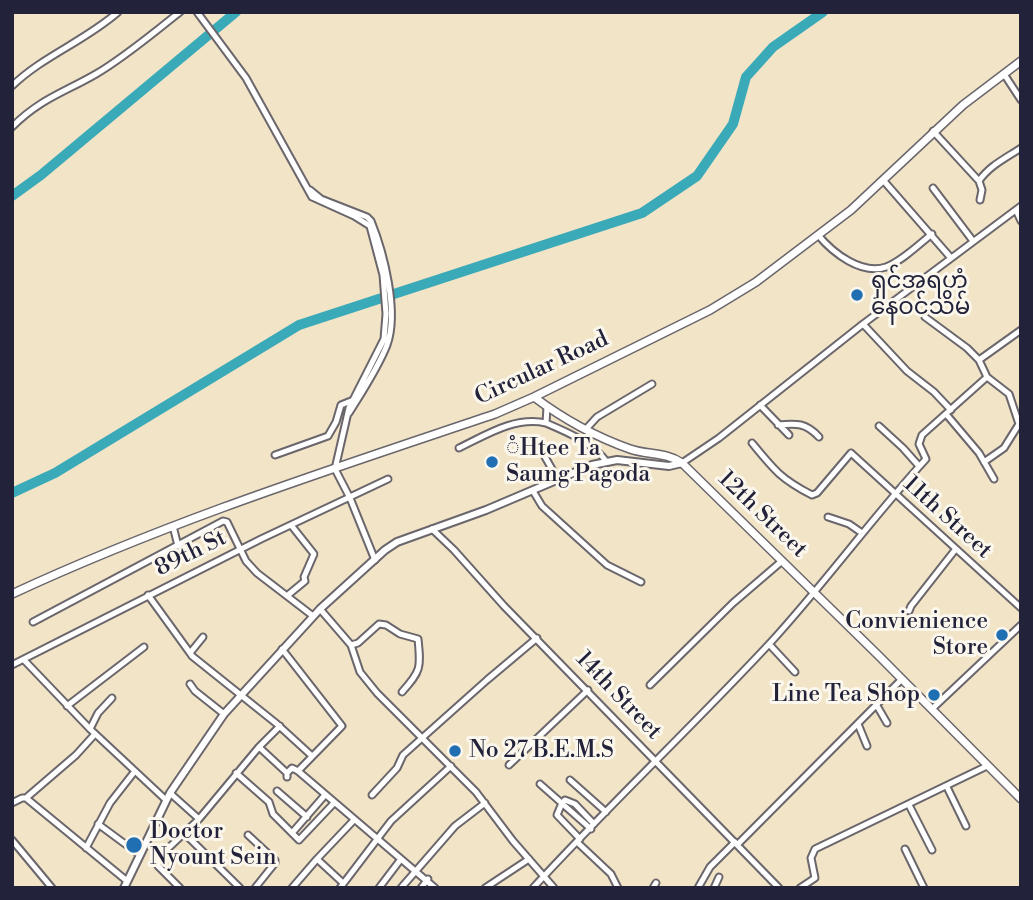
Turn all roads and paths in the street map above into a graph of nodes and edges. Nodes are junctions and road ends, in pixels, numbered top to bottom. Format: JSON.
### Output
{"nodes":[{"id":1,"x":118,"y":12,"type":"edge"},
{"id":2,"x":180,"y":12,"type":"edge"},
{"id":3,"x":197,"y":12,"type":"edge"},
{"id":4,"x":1021,"y":61,"type":"edge"},
{"id":5,"x":1004,"y":74,"type":"junction"},
{"id":6,"x":12,"y":86,"type":"edge"},
{"id":7,"x":1021,"y":100,"type":"edge"},
{"id":8,"x":12,"y":127,"type":"edge"},
{"id":9,"x":933,"y":131,"type":"junction"},
{"id":10,"x":1021,"y":148,"type":"edge"},
{"id":11,"x":883,"y":180,"type":"junction"},
{"id":12,"x":979,"y":181,"type":"junction"},
{"id":13,"x":933,"y":188,"type":"dead end"},
{"id":14,"x":980,"y":200,"type":"dead end"},
{"id":15,"x":1018,"y":208,"type":"edge"},
{"id":16,"x":1021,"y":221,"type":"edge"},
{"id":17,"x":932,"y":234,"type":"junction"},
{"id":18,"x":818,"y":235,"type":"junction"},
{"id":19,"x":973,"y":241,"type":"junction"},
{"id":20,"x":951,"y":258,"type":"junction"},
{"id":21,"x":388,"y":302,"type":"junction"},
{"id":22,"x":925,"y":317,"type":"dead end"},
{"id":23,"x":863,"y":324,"type":"junction"},
{"id":24,"x":1021,"y":330,"type":"edge"},
{"id":25,"x":979,"y":360,"type":"junction"},
{"id":26,"x":987,"y":377,"type":"junction"},
{"id":27,"x":652,"y":384,"type":"dead end"},
{"id":28,"x":534,"y":397,"type":"junction"},
{"id":29,"x":351,"y":401,"type":"junction"},
{"id":30,"x":760,"y":405,"type":"junction"},
{"id":31,"x":547,"y":407,"type":"junction"},
{"id":32,"x":948,"y":412,"type":"junction"},
{"id":33,"x":348,"y":416,"type":"junction"},
{"id":34,"x":546,"y":423,"type":"junction"},
{"id":35,"x":1020,"y":423,"type":"edge"},
{"id":36,"x":778,"y":425,"type":"junction"},
{"id":37,"x":879,"y":426,"type":"dead end"},
{"id":38,"x":586,"y":429,"type":"junction"},
{"id":39,"x":789,"y":435,"type":"dead end"},
{"id":40,"x":819,"y":437,"type":"dead end"},
{"id":41,"x":752,"y":443,"type":"dead end"},
{"id":42,"x":458,"y":448,"type":"dead end"},
{"id":43,"x":540,"y":448,"type":"dead end"},
{"id":44,"x":275,"y":455,"type":"dead end"},
{"id":45,"x":606,"y":461,"type":"junction"},
{"id":46,"x":985,"y":462,"type":"junction"},
{"id":47,"x":682,"y":463,"type":"junction"},
{"id":48,"x":919,"y":466,"type":"junction"},
{"id":49,"x":335,"y":470,"type":"junction"},
{"id":50,"x":557,"y":478,"type":"junction"},
{"id":51,"x":994,"y":479,"type":"dead end"},
{"id":52,"x":388,"y":480,"type":"dead end"},
{"id":53,"x":533,"y":491,"type":"junction"},
{"id":54,"x":894,"y":493,"type":"junction"},
{"id":55,"x":350,"y":498,"type":"junction"},
{"id":56,"x":828,"y":517,"type":"dead end"},
{"id":57,"x":291,"y":525,"type":"junction"},
{"id":58,"x":173,"y":526,"type":"junction"},
{"id":59,"x":432,"y":529,"type":"junction"},
{"id":60,"x":862,"y":533,"type":"junction"},
{"id":61,"x":178,"y":546,"type":"junction"},
{"id":62,"x":240,"y":550,"type":"junction"},
{"id":63,"x":955,"y":550,"type":"junction"},
{"id":64,"x":375,"y":560,"type":"junction"},
{"id":65,"x":782,"y":561,"type":"junction"},
{"id":66,"x":641,"y":582,"type":"dead end"},
{"id":67,"x":12,"y":593,"type":"edge"},
{"id":68,"x":815,"y":593,"type":"junction"},
{"id":69,"x":148,"y":595,"type":"junction"},
{"id":70,"x":288,"y":595,"type":"junction"},
{"id":71,"x":1021,"y":608,"type":"edge"},
{"id":72,"x":320,"y":609,"type":"junction"},
{"id":73,"x":909,"y":611,"type":"dead end"},
{"id":74,"x":313,"y":616,"type":"junction"},
{"id":75,"x":33,"y":622,"type":"dead end"},
{"id":76,"x":1021,"y":625,"type":"edge"},
{"id":77,"x":203,"y":637,"type":"dead end"},
{"id":78,"x":537,"y":638,"type":"junction"},
{"id":79,"x":769,"y":644,"type":"junction"},
{"id":80,"x":351,"y":645,"type":"junction"},
{"id":81,"x":144,"y":647,"type":"dead end"},
{"id":82,"x":282,"y":649,"type":"junction"},
{"id":83,"x":190,"y":653,"type":"junction"},
{"id":84,"x":24,"y":660,"type":"junction"},
{"id":85,"x":12,"y":665,"type":"edge"},
{"id":86,"x":795,"y":672,"type":"dead end"},
{"id":87,"x":902,"y":679,"type":"junction"},
{"id":88,"x":190,"y":684,"type":"dead end"},
{"id":89,"x":650,"y":685,"type":"dead end"},
{"id":90,"x":588,"y":690,"type":"junction"},
{"id":91,"x":401,"y":692,"type":"dead end"},
{"id":92,"x":241,"y":695,"type":"junction"},
{"id":93,"x":112,"y":698,"type":"dead end"},
{"id":94,"x":876,"y":704,"type":"junction"},
{"id":95,"x":67,"y":706,"type":"junction"},
{"id":96,"x":932,"y":709,"type":"junction"},
{"id":97,"x":224,"y":714,"type":"junction"},
{"id":98,"x":887,"y":723,"type":"dead end"},
{"id":99,"x":858,"y":724,"type":"junction"},
{"id":100,"x":280,"y":726,"type":"junction"},
{"id":101,"x":90,"y":729,"type":"junction"},
{"id":102,"x":95,"y":734,"type":"junction"},
{"id":103,"x":422,"y":737,"type":"junction"},
{"id":104,"x":867,"y":746,"type":"dead end"},
{"id":105,"x":259,"y":747,"type":"junction"},
{"id":106,"x":312,"y":756,"type":"junction"},
{"id":107,"x":655,"y":760,"type":"junction"},
{"id":108,"x":509,"y":765,"type":"dead end"},
{"id":109,"x":451,"y":766,"type":"junction"},
{"id":110,"x":987,"y":766,"type":"junction"},
{"id":111,"x":135,"y":771,"type":"junction"},
{"id":112,"x":298,"y":771,"type":"junction"},
{"id":113,"x":236,"y":773,"type":"junction"},
{"id":114,"x":570,"y":780,"type":"dead end"},
{"id":115,"x":540,"y":784,"type":"dead end"},
{"id":116,"x":947,"y":787,"type":"junction"},
{"id":117,"x":277,"y":791,"type":"dead end"},
{"id":118,"x":586,"y":793,"type":"junction"},
{"id":119,"x":325,"y":795,"type":"junction"},
{"id":120,"x":372,"y":795,"type":"dead end"},
{"id":121,"x":168,"y":796,"type":"junction"},
{"id":122,"x":26,"y":798,"type":"junction"},
{"id":123,"x":1021,"y":799,"type":"edge"},
{"id":124,"x":12,"y":803,"type":"edge"},
{"id":125,"x":334,"y":803,"type":"junction"},
{"id":126,"x":485,"y":803,"type":"junction"},
{"id":127,"x":562,"y":803,"type":"junction"},
{"id":128,"x":575,"y":804,"type":"junction"},
{"id":129,"x":909,"y":805,"type":"junction"},
{"id":130,"x":606,"y":812,"type":"junction"},
{"id":131,"x":307,"y":817,"type":"junction"},
{"id":132,"x":199,"y":819,"type":"junction"},
{"id":133,"x":354,"y":820,"type":"junction"},
{"id":134,"x":98,"y":824,"type":"junction"},
{"id":135,"x":966,"y":826,"type":"dead end"},
{"id":136,"x":593,"y":827,"type":"junction"},
{"id":137,"x":184,"y":833,"type":"junction"},
{"id":138,"x":292,"y":833,"type":"junction"},
{"id":139,"x":248,"y":835,"type":"dead end"},
{"id":140,"x":12,"y":840,"type":"edge"},
{"id":141,"x":378,"y":840,"type":"junction"},
{"id":142,"x":579,"y":841,"type":"junction"},
{"id":143,"x":736,"y":844,"type":"junction"},
{"id":144,"x":86,"y":848,"type":"junction"},
{"id":145,"x":905,"y":849,"type":"dead end"},
{"id":146,"x":932,"y":850,"type":"dead end"},
{"id":147,"x":140,"y":855,"type":"junction"},
{"id":148,"x":317,"y":859,"type":"junction"},
{"id":149,"x":401,"y":859,"type":"junction"},
{"id":150,"x":529,"y":859,"type":"junction"},
{"id":151,"x":415,"y":870,"type":"junction"},
{"id":152,"x":544,"y":876,"type":"junction"},
{"id":153,"x":719,"y":877,"type":"dead end"},
{"id":154,"x":428,"y":879,"type":"junction"},
{"id":155,"x":126,"y":884,"type":"edge"},
{"id":156,"x":342,"y":885,"type":"edge"},
{"id":157,"x":52,"y":888,"type":"edge"},
{"id":158,"x":180,"y":888,"type":"edge"},
{"id":159,"x":240,"y":888,"type":"edge"},
{"id":160,"x":255,"y":888,"type":"edge"},
{"id":161,"x":292,"y":888,"type":"edge"},
{"id":162,"x":379,"y":888,"type":"edge"},
{"id":163,"x":401,"y":888,"type":"edge"},
{"id":164,"x":421,"y":888,"type":"edge"},
{"id":165,"x":435,"y":888,"type":"edge"},
{"id":166,"x":485,"y":888,"type":"edge"},
{"id":167,"x":533,"y":888,"type":"edge"},
{"id":168,"x":554,"y":888,"type":"edge"},
{"id":169,"x":618,"y":888,"type":"edge"},
{"id":170,"x":698,"y":888,"type":"edge"},
{"id":171,"x":714,"y":888,"type":"edge"},
{"id":172,"x":779,"y":888,"type":"edge"},
{"id":173,"x":800,"y":888,"type":"edge"},
{"id":174,"x":924,"y":888,"type":"edge"}],
"edges":[{"from":1,"to":6,"type":"street"},
{"from":2,"to":8,"type":"street"},
{"from":3,"to":21,"type":"street"},
{"from":4,"to":5,"type":"main road","name":"Circular Road"},
{"from":5,"to":7,"type":"street"},
{"from":5,"to":9,"type":"main road","name":"Circular Road"},
{"from":9,"to":11,"type":"main road","name":"Circular Road"},
{"from":9,"to":12,"type":"street"},
{"from":10,"to":12,"type":"street"},
{"from":11,"to":17,"type":"street"},
{"from":11,"to":18,"type":"main road","name":"Circular Road"},
{"from":12,"to":14,"type":"street"},
{"from":13,"to":19,"type":"street"},
{"from":15,"to":16,"type":"street"},
{"from":15,"to":19,"type":"street"},
{"from":17,"to":18,"type":"street"},
{"from":17,"to":20,"type":"street"},
{"from":18,"to":28,"type":"main road","name":"Circular Road"},
{"from":19,"to":20,"type":"street"},
{"from":20,"to":23,"type":"street"},
{"from":21,"to":29,"type":"street"},
{"from":21,"to":33,"type":"street"},
{"from":22,"to":25,"type":"street"},
{"from":23,"to":30,"type":"street"},
{"from":23,"to":32,"type":"street"},
{"from":24,"to":25,"type":"street"},
{"from":25,"to":26,"type":"street"},
{"from":26,"to":32,"type":"street"},
{"from":26,"to":35,"type":"street"},
{"from":27,"to":38,"type":"street"},
{"from":28,"to":31,"type":"main road","name":"12th Street"},
{"from":28,"to":49,"type":"main road","name":"Circular Road"},
{"from":29,"to":33,"type":"street"},
{"from":29,"to":44,"type":"street"},
{"from":30,"to":36,"type":"street"},
{"from":30,"to":47,"type":"street"},
{"from":31,"to":34,"type":"street"},
{"from":31,"to":38,"type":"main road","name":"12th Street"},
{"from":32,"to":46,"type":"street"},
{"from":32,"to":48,"type":"street"},
{"from":33,"to":49,"type":"street"},
{"from":34,"to":42,"type":"street"},
{"from":34,"to":45,"type":"street"},
{"from":35,"to":46,"type":"street"},
{"from":36,"to":39,"type":"street"},
{"from":36,"to":40,"type":"street"},
{"from":37,"to":48,"type":"street"},
{"from":38,"to":47,"type":"main road","name":"12th Street"},
{"from":41,"to":54,"type":"street","name":"11th Street"},
{"from":43,"to":50,"type":"street"},
{"from":45,"to":47,"type":"street"},
{"from":45,"to":50,"type":"street"},
{"from":46,"to":51,"type":"street"},
{"from":47,"to":65,"type":"main road","name":"12th Street"},
{"from":48,"to":54,"type":"street"},
{"from":49,"to":55,"type":"street"},
{"from":49,"to":58,"type":"main road","name":"Circular Road"},
{"from":50,"to":53,"type":"street"},
{"from":52,"to":55,"type":"street","name":"89th St"},
{"from":53,"to":59,"type":"street"},
{"from":53,"to":66,"type":"street"},
{"from":54,"to":60,"type":"street"},
{"from":54,"to":63,"type":"street","name":"11th Street"},
{"from":55,"to":57,"type":"street","name":"89th St"},
{"from":55,"to":64,"type":"street"},
{"from":56,"to":60,"type":"street"},
{"from":57,"to":62,"type":"street","name":"89th St"},
{"from":57,"to":70,"type":"street"},
{"from":58,"to":61,"type":"street"},
{"from":58,"to":67,"type":"main road","name":"Circular Road"},
{"from":59,"to":64,"type":"street"},
{"from":59,"to":78,"type":"street","name":"14th Street"},
{"from":60,"to":68,"type":"street"},
{"from":61,"to":62,"type":"street"},
{"from":61,"to":75,"type":"street"},
{"from":62,"to":69,"type":"street","name":"89th St"},
{"from":62,"to":70,"type":"street"},
{"from":63,"to":71,"type":"street","name":"11th Street"},
{"from":63,"to":73,"type":"street"},
{"from":64,"to":72,"type":"street"},
{"from":65,"to":68,"type":"main road","name":"12th Street"},
{"from":65,"to":89,"type":"street"},
{"from":68,"to":79,"type":"street"},
{"from":68,"to":87,"type":"main road","name":"12th Street"},
{"from":69,"to":83,"type":"street"},
{"from":69,"to":84,"type":"street","name":"89th St"},
{"from":70,"to":74,"type":"street"},
{"from":72,"to":74,"type":"street"},
{"from":72,"to":80,"type":"street"},
{"from":74,"to":82,"type":"street"},
{"from":76,"to":96,"type":"street"},
{"from":77,"to":83,"type":"street"},
{"from":78,"to":90,"type":"street","name":"14th Street"},
{"from":78,"to":103,"type":"street"},
{"from":79,"to":86,"type":"street"},
{"from":79,"to":107,"type":"street"},
{"from":80,"to":91,"type":"street"},
{"from":80,"to":103,"type":"street"},
{"from":81,"to":95,"type":"street"},
{"from":82,"to":92,"type":"street"},
{"from":82,"to":106,"type":"street"},
{"from":83,"to":92,"type":"street"},
{"from":84,"to":85,"type":"street","name":"89th St"},
{"from":84,"to":95,"type":"street"},
{"from":87,"to":94,"type":"street"},
{"from":87,"to":96,"type":"main road","name":"12th Street"},
{"from":88,"to":97,"type":"street"},
{"from":90,"to":107,"type":"street","name":"14th Street"},
{"from":90,"to":108,"type":"street"},
{"from":92,"to":97,"type":"street"},
{"from":92,"to":100,"type":"street"},
{"from":93,"to":101,"type":"street"},
{"from":94,"to":98,"type":"street"},
{"from":94,"to":99,"type":"street"},
{"from":95,"to":101,"type":"street"},
{"from":96,"to":110,"type":"main road","name":"12th Street"},
{"from":97,"to":121,"type":"street"},
{"from":99,"to":104,"type":"street"},
{"from":99,"to":143,"type":"street"},
{"from":100,"to":105,"type":"street"},
{"from":100,"to":106,"type":"street"},
{"from":101,"to":102,"type":"street"},
{"from":102,"to":111,"type":"street"},
{"from":102,"to":122,"type":"street"},
{"from":103,"to":109,"type":"street"},
{"from":103,"to":120,"type":"street"},
{"from":105,"to":112,"type":"street"},
{"from":105,"to":113,"type":"street"},
{"from":106,"to":112,"type":"street"},
{"from":107,"to":130,"type":"street"},
{"from":107,"to":143,"type":"street","name":"14th Street"},
{"from":109,"to":126,"type":"street"},
{"from":109,"to":141,"type":"street"},
{"from":110,"to":116,"type":"street"},
{"from":110,"to":123,"type":"main road","name":"12th Street"},
{"from":111,"to":121,"type":"street"},
{"from":111,"to":134,"type":"street"},
{"from":112,"to":119,"type":"street"},
{"from":113,"to":132,"type":"street"},
{"from":113,"to":138,"type":"street"},
{"from":114,"to":118,"type":"street"},
{"from":115,"to":127,"type":"street"},
{"from":116,"to":129,"type":"street"},
{"from":116,"to":135,"type":"street"},
{"from":117,"to":131,"type":"street"},
{"from":118,"to":128,"type":"street"},
{"from":118,"to":130,"type":"street"},
{"from":119,"to":125,"type":"street"},
{"from":119,"to":131,"type":"street"},
{"from":121,"to":132,"type":"street"},
{"from":121,"to":147,"type":"street"},
{"from":122,"to":124,"type":"street"},
{"from":122,"to":144,"type":"street"},
{"from":125,"to":133,"type":"street"},
{"from":125,"to":138,"type":"street"},
{"from":126,"to":150,"type":"street"},
{"from":126,"to":151,"type":"street"},
{"from":127,"to":128,"type":"street"},
{"from":127,"to":136,"type":"street"},
{"from":127,"to":142,"type":"street"},
{"from":128,"to":136,"type":"street"},
{"from":129,"to":146,"type":"street"},
{"from":129,"to":173,"type":"street"},
{"from":130,"to":136,"type":"street"},
{"from":131,"to":138,"type":"street"},
{"from":132,"to":137,"type":"street"},
{"from":133,"to":141,"type":"street"},
{"from":133,"to":148,"type":"street"},
{"from":134,"to":144,"type":"street"},
{"from":134,"to":147,"type":"street"},
{"from":136,"to":142,"type":"street"},
{"from":137,"to":158,"type":"street"},
{"from":137,"to":159,"type":"street"},
{"from":139,"to":160,"type":"street"},
{"from":140,"to":157,"type":"street"},
{"from":141,"to":149,"type":"street"},
{"from":141,"to":156,"type":"street"},
{"from":142,"to":152,"type":"street"},
{"from":142,"to":169,"type":"street"},
{"from":143,"to":170,"type":"street"},
{"from":143,"to":172,"type":"street","name":"14th Street"},
{"from":144,"to":155,"type":"street"},
{"from":145,"to":174,"type":"street"},
{"from":147,"to":155,"type":"street"},
{"from":148,"to":156,"type":"street"},
{"from":148,"to":161,"type":"street"},
{"from":149,"to":151,"type":"street"},
{"from":149,"to":162,"type":"street"},
{"from":150,"to":152,"type":"street"},
{"from":150,"to":166,"type":"street"},
{"from":151,"to":154,"type":"street"},
{"from":151,"to":163,"type":"street"},
{"from":152,"to":167,"type":"street"},
{"from":152,"to":168,"type":"street"},
{"from":153,"to":171,"type":"street"},
{"from":154,"to":164,"type":"street"},
{"from":154,"to":165,"type":"street"}]}
